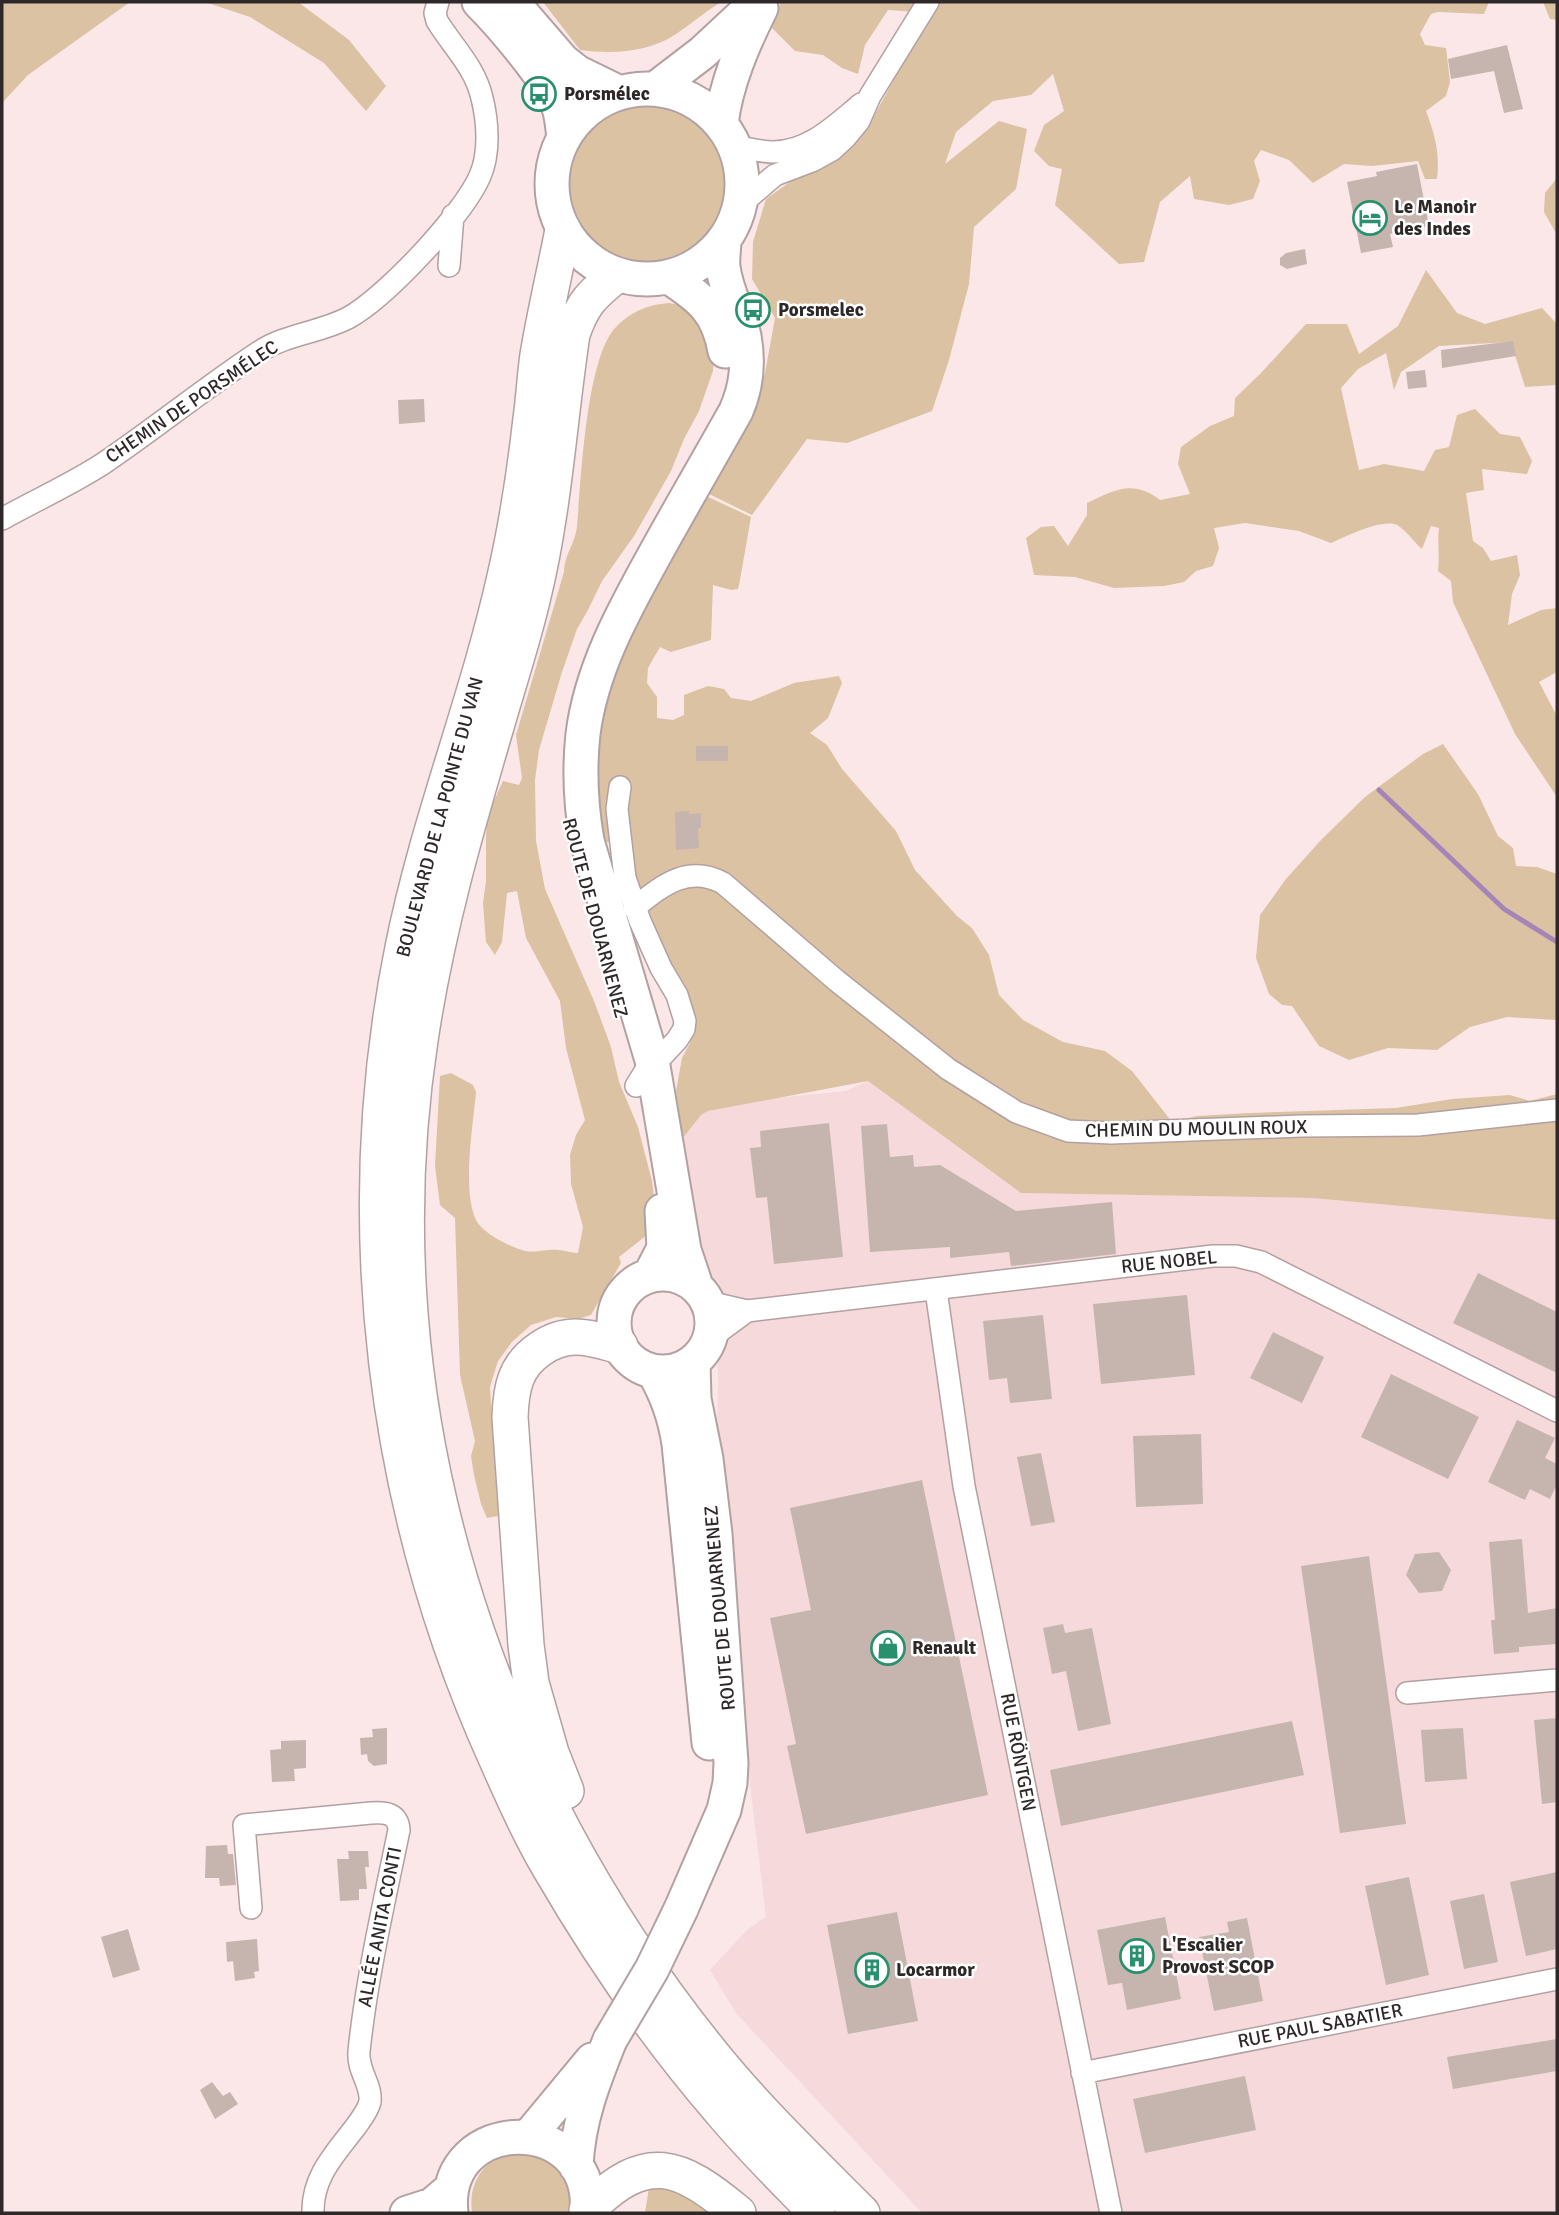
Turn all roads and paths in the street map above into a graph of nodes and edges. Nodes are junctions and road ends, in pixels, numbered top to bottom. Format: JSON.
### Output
{"nodes":[{"id":1,"x":479,"y":2,"type":"edge"},
{"id":2,"x":757,"y":2,"type":"edge"},
{"id":3,"x":764,"y":2,"type":"edge"},
{"id":4,"x":928,"y":2,"type":"edge"},
{"id":5,"x":433,"y":3,"type":"edge"},
{"id":6,"x":508,"y":3,"type":"edge"},
{"id":7,"x":655,"y":89,"type":"junction"},
{"id":8,"x":620,"y":93,"type":"junction"},
{"id":9,"x":870,"y":96,"type":"junction"},
{"id":10,"x":728,"y":135,"type":"junction"},
{"id":11,"x":564,"y":138,"type":"junction"},
{"id":12,"x":740,"y":205,"type":"junction"},
{"id":13,"x":453,"y":215,"type":"junction"},
{"id":14,"x":563,"y":230,"type":"junction"},
{"id":15,"x":724,"y":240,"type":"junction"},
{"id":16,"x":449,"y":266,"type":"dead end"},
{"id":17,"x":616,"y":275,"type":"junction"},
{"id":18,"x":669,"y":277,"type":"junction"},
{"id":19,"x":2,"y":519,"type":"edge"},
{"id":20,"x":620,"y":787,"type":"dead end"},
{"id":21,"x":635,"y":908,"type":"junction"},
{"id":22,"x":644,"y":1073,"type":"junction"},
{"id":23,"x":1557,"y":1110,"type":"edge"},
{"id":24,"x":650,"y":1275,"type":"junction"},
{"id":25,"x":936,"y":1290,"type":"junction"},
{"id":26,"x":702,"y":1294,"type":"junction"},
{"id":27,"x":747,"y":1311,"type":"junction"},
{"id":28,"x":620,"y":1346,"type":"junction"},
{"id":29,"x":701,"y":1350,"type":"junction"},
{"id":30,"x":653,"y":1371,"type":"junction"},
{"id":31,"x":1557,"y":1411,"type":"edge"},
{"id":32,"x":1557,"y":1680,"type":"edge"},
{"id":33,"x":1407,"y":1693,"type":"dead end"},
{"id":34,"x":704,"y":1852,"type":"junction"},
{"id":35,"x":251,"y":1908,"type":"dead end"},
{"id":36,"x":1557,"y":1979,"type":"edge"},
{"id":37,"x":610,"y":2040,"type":"junction"},
{"id":38,"x":714,"y":2057,"type":"junction"},
{"id":39,"x":1082,"y":2073,"type":"junction"},
{"id":40,"x":529,"y":2136,"type":"junction"},
{"id":41,"x":576,"y":2166,"type":"junction"},
{"id":42,"x":451,"y":2201,"type":"edge"},
{"id":43,"x":587,"y":2212,"type":"edge"},
{"id":44,"x":313,"y":2213,"type":"edge"},
{"id":45,"x":407,"y":2213,"type":"edge"},
{"id":46,"x":738,"y":2213,"type":"edge"},
{"id":47,"x":817,"y":2213,"type":"edge"},
{"id":48,"x":862,"y":2213,"type":"edge"},
{"id":49,"x":1111,"y":2213,"type":"edge"}],
"edges":[{"from":1,"to":11,"type":"main road"},
{"from":2,"to":7,"type":"main road"},
{"from":3,"to":10,"type":"main road"},
{"from":4,"to":9,"type":"street"},
{"from":5,"to":13,"type":"street","name":"CHEMIN DE PORSMÉLEC"},
{"from":6,"to":8,"type":"main road"},
{"from":7,"to":8,"type":"main road"},
{"from":7,"to":10,"type":"main road"},
{"from":8,"to":11,"type":"main road"},
{"from":9,"to":10,"type":"street"},
{"from":9,"to":12,"type":"street"},
{"from":10,"to":12,"type":"main road"},
{"from":11,"to":14,"type":"main road"},
{"from":12,"to":15,"type":"main road"},
{"from":13,"to":16,"type":"street"},
{"from":13,"to":19,"type":"street","name":"CHEMIN DE PORSMÉLEC"},
{"from":14,"to":17,"type":"main road"},
{"from":14,"to":47,"type":"highway","name":"BOULEVARD DE LA POINTE DU VAN"},
{"from":15,"to":18,"type":"main road"},
{"from":15,"to":22,"type":"main road","name":"ROUTE DE DOUARNENEZ"},
{"from":17,"to":18,"type":"main road"},
{"from":17,"to":38,"type":"highway","name":"BOULEVARD DE LA POINTE DU VAN"},
{"from":18,"to":22,"type":"main road","name":"ROUTE DE DOUARNENEZ"},
{"from":20,"to":21,"type":"street"},
{"from":21,"to":22,"type":"street"},
{"from":21,"to":23,"type":"street","name":"CHEMIN DU MOULIN ROUX"},
{"from":22,"to":24,"type":"main road","name":"ROUTE DE DOUARNENEZ"},
{"from":22,"to":26,"type":"main road","name":"ROUTE DE DOUARNENEZ"},
{"from":24,"to":26,"type":"main road"},
{"from":24,"to":28,"type":"main road"},
{"from":25,"to":27,"type":"street","name":"RUE NOBEL"},
{"from":25,"to":31,"type":"street","name":"RUE NOBEL"},
{"from":25,"to":39,"type":"street","name":"RUE RÖNTGEN"},
{"from":26,"to":27,"type":"street","name":"RUE NOBEL"},
{"from":26,"to":29,"type":"main road"},
{"from":27,"to":29,"type":"street"},
{"from":28,"to":30,"type":"main road"},
{"from":28,"to":38,"type":"highway"},
{"from":29,"to":30,"type":"main road"},
{"from":29,"to":34,"type":"main road","name":"ROUTE DE DOUARNENEZ"},
{"from":30,"to":34,"type":"main road","name":"ROUTE DE DOUARNENEZ"},
{"from":32,"to":33,"type":"street"},
{"from":34,"to":37,"type":"main road","name":"ROUTE DE DOUARNENEZ","bridge":true},
{"from":35,"to":44,"type":"street","name":"ALLÉE ANITA CONTI"},
{"from":36,"to":39,"type":"street","name":"RUE PAUL SABATIER"},
{"from":37,"to":40,"type":"main road","name":"ROUTE DE DOUARNENEZ"},
{"from":37,"to":41,"type":"main road","name":"ROUTE DE DOUARNENEZ"},
{"from":38,"to":48,"type":"highway","name":"BOULEVARD DE LA POINTE DU VAN"},
{"from":39,"to":49,"type":"street","name":"RUE RÖNTGEN"},
{"from":40,"to":41,"type":"main road"},
{"from":40,"to":42,"type":"main road"},
{"from":41,"to":43,"type":"main road"},
{"from":42,"to":45,"type":"main road"},
{"from":43,"to":46,"type":"highway"}]}
